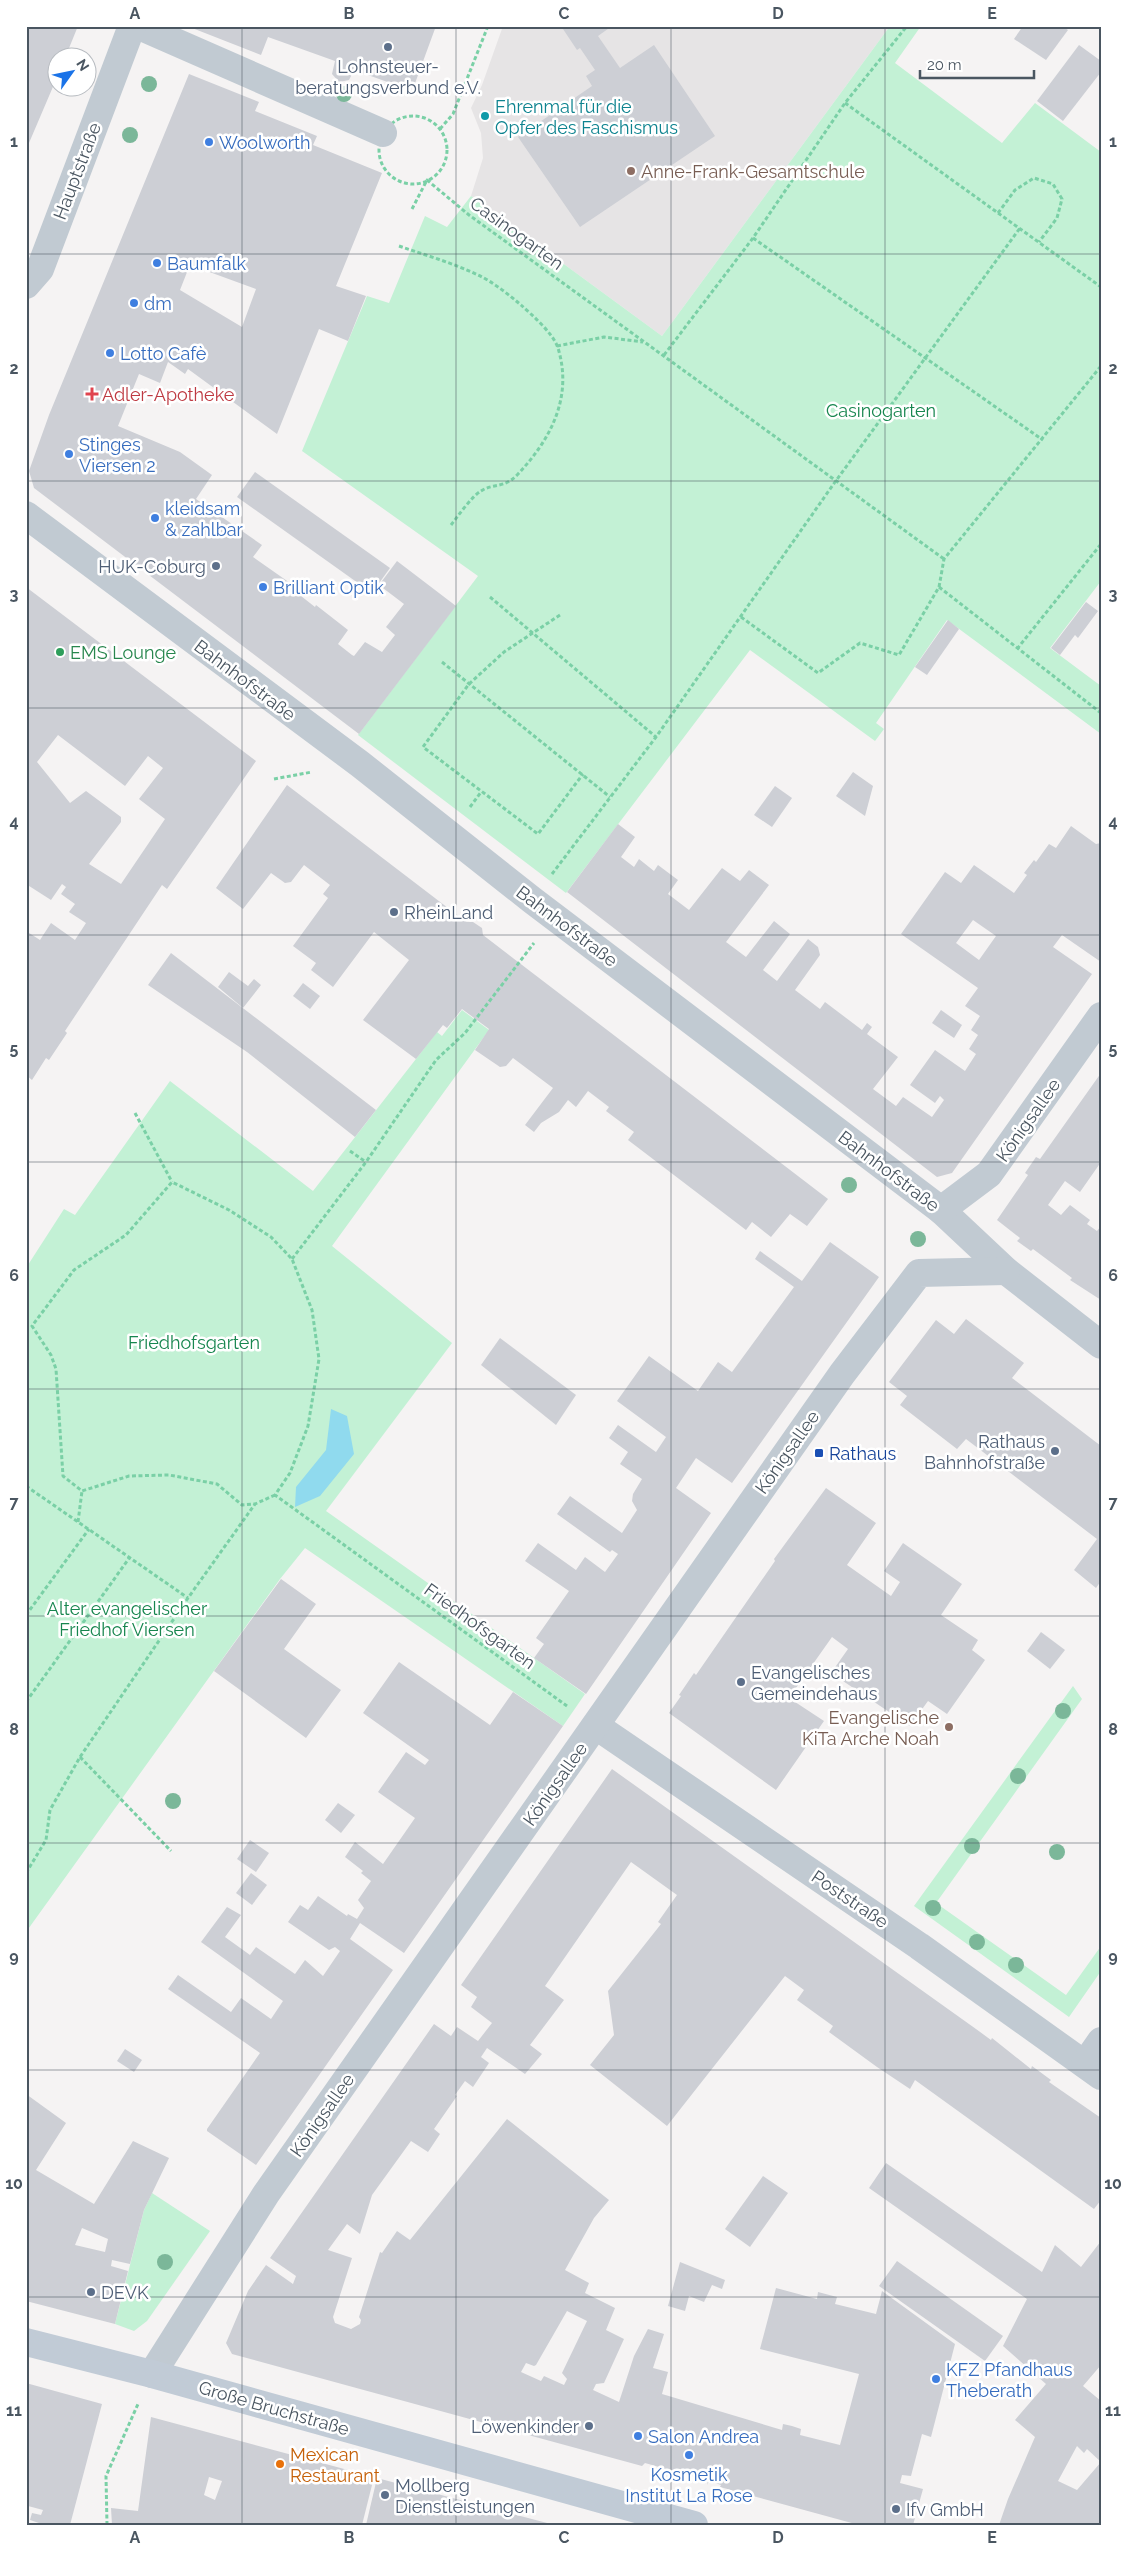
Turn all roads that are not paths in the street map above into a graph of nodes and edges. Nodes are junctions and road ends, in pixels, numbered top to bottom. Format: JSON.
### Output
{"nodes":[{"id":1,"x":132,"y":26,"type":"edge"},
{"id":2,"x":139,"y":26,"type":"edge"},
{"id":3,"x":383,"y":133,"type":"dead end"},
{"id":4,"x":26,"y":284,"type":"edge"},
{"id":5,"x":26,"y":515,"type":"edge"},
{"id":6,"x":1101,"y":1016,"type":"edge"},
{"id":7,"x":941,"y":1210,"type":"junction"},
{"id":8,"x":1006,"y":1272,"type":"junction"},
{"id":9,"x":1101,"y":1345,"type":"edge"},
{"id":10,"x":596,"y":1726,"type":"junction"},
{"id":11,"x":1101,"y":2041,"type":"edge"},
{"id":12,"x":1093,"y":2070,"type":"edge"},
{"id":13,"x":26,"y":2342,"type":"edge"},
{"id":14,"x":152,"y":2374,"type":"junction"},
{"id":15,"x":694,"y":2525,"type":"edge"}],
"edges":[{"from":1,"to":4,"type":"street","name":"Hauptstraße"},
{"from":2,"to":3,"type":"street"},
{"from":5,"to":7,"type":"street","name":"Bahnhofstraße"},
{"from":6,"to":7,"type":"street","name":"Königsallee"},
{"from":7,"to":8,"type":"street","name":"Bahnhofstraße"},
{"from":8,"to":9,"type":"street","name":"Bahnhofstraße"},
{"from":8,"to":10,"type":"street","name":"Königsallee"},
{"from":10,"to":12,"type":"street","name":"Poststraße"},
{"from":10,"to":14,"type":"street","name":"Königsallee"},
{"from":11,"to":12,"type":"street"},
{"from":13,"to":14,"type":"main road","name":"Große Bruchstraße"},
{"from":14,"to":15,"type":"main road","name":"Große Bruchstraße"}]}
